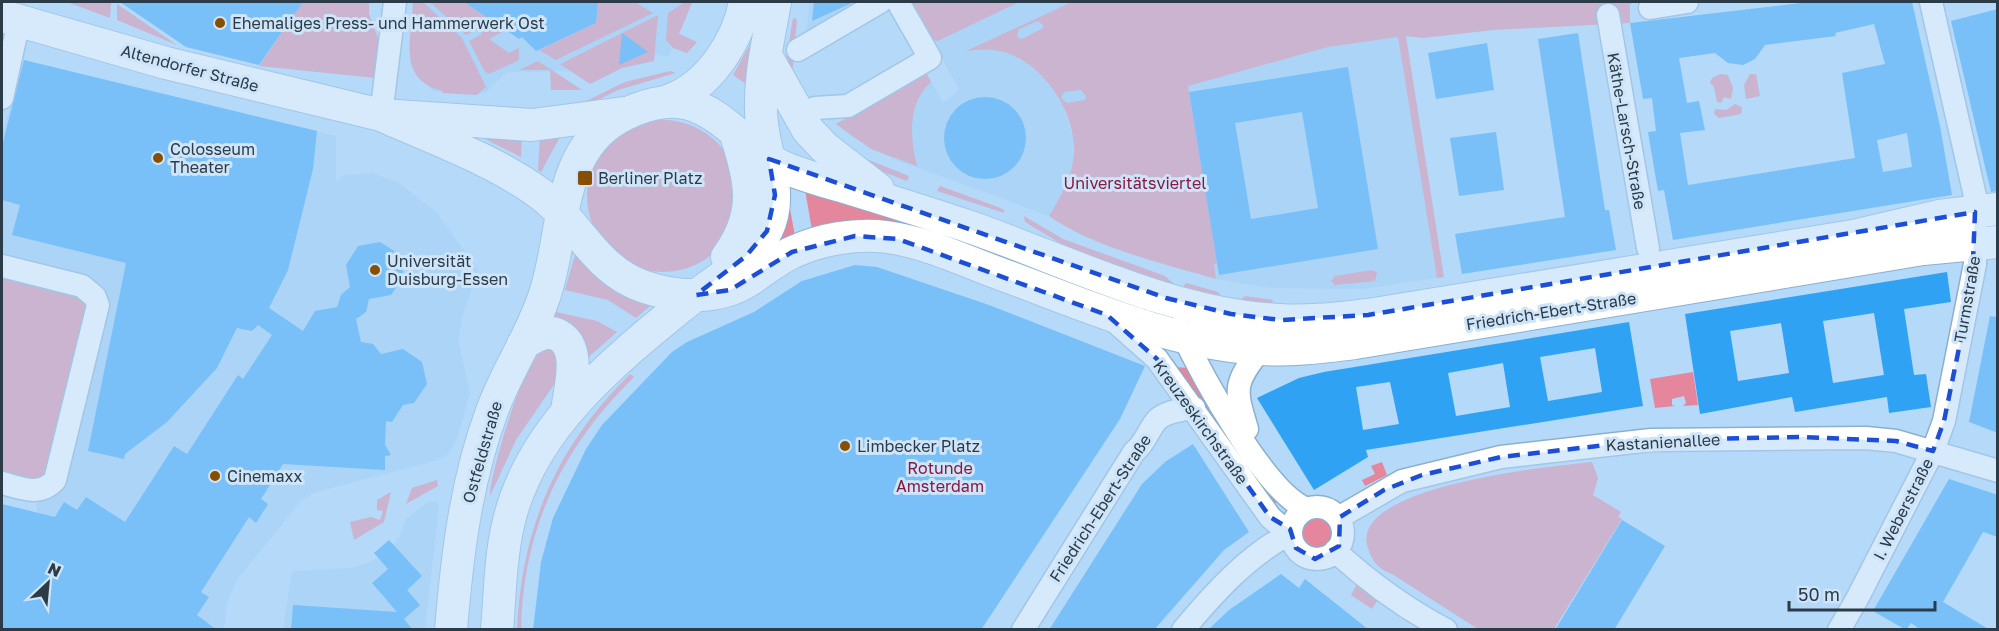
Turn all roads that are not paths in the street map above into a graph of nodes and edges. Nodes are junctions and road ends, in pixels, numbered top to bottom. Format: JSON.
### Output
{"nodes":[{"id":1,"x":395,"y":2,"type":"edge"},
{"id":2,"x":745,"y":2,"type":"edge"},
{"id":3,"x":775,"y":2,"type":"edge"},
{"id":4,"x":880,"y":2,"type":"edge"},
{"id":5,"x":898,"y":2,"type":"edge"},
{"id":6,"x":1687,"y":2,"type":"edge"},
{"id":7,"x":1934,"y":2,"type":"edge"},
{"id":8,"x":1650,"y":8,"type":"dead end"},
{"id":9,"x":1608,"y":15,"type":"dead end"},
{"id":10,"x":10,"y":19,"type":"edge"},
{"id":11,"x":798,"y":50,"type":"dead end"},
{"id":12,"x":766,"y":56,"type":"junction"},
{"id":13,"x":2,"y":98,"type":"edge"},
{"id":14,"x":670,"y":100,"type":"junction"},
{"id":15,"x":630,"y":112,"type":"junction"},
{"id":16,"x":806,"y":114,"type":"dead end"},
{"id":17,"x":381,"y":115,"type":"junction"},
{"id":18,"x":735,"y":131,"type":"junction"},
{"id":19,"x":769,"y":159,"type":"junction"},
{"id":20,"x":896,"y":203,"type":"junction"},
{"id":21,"x":1986,"y":211,"type":"edge"},
{"id":22,"x":563,"y":214,"type":"junction"},
{"id":23,"x":1987,"y":243,"type":"edge"},
{"id":24,"x":1648,"y":248,"type":"dead end"},
{"id":25,"x":2,"y":266,"type":"edge"},
{"id":26,"x":696,"y":295,"type":"junction"},
{"id":27,"x":1166,"y":298,"type":"junction"},
{"id":28,"x":1107,"y":315,"type":"junction"},
{"id":29,"x":1184,"y":337,"type":"junction"},
{"id":30,"x":523,"y":344,"type":"junction"},
{"id":31,"x":1261,"y":349,"type":"junction"},
{"id":32,"x":1194,"y":408,"type":"junction"},
{"id":33,"x":567,"y":412,"type":"junction"},
{"id":34,"x":1933,"y":451,"type":"junction"},
{"id":35,"x":1251,"y":454,"type":"junction"},
{"id":36,"x":1998,"y":471,"type":"edge"},
{"id":37,"x":2,"y":483,"type":"edge"},
{"id":38,"x":1307,"y":509,"type":"junction"},
{"id":39,"x":1338,"y":518,"type":"junction"},
{"id":40,"x":1291,"y":531,"type":"junction"},
{"id":41,"x":1335,"y":551,"type":"junction"},
{"id":42,"x":1438,"y":627,"type":"edge"},
{"id":43,"x":451,"y":630,"type":"edge"},
{"id":44,"x":497,"y":630,"type":"edge"},
{"id":45,"x":1023,"y":630,"type":"edge"},
{"id":46,"x":1183,"y":630,"type":"edge"},
{"id":47,"x":1839,"y":630,"type":"edge"}],
"edges":[{"from":1,"to":17,"type":"street"},
{"from":2,"to":14,"type":"main road"},
{"from":3,"to":12,"type":"main road"},
{"from":4,"to":11,"type":"street"},
{"from":5,"to":16,"type":"street"},
{"from":6,"to":8,"type":"street"},
{"from":7,"to":21,"type":"street","name":"Turmstraße"},
{"from":9,"to":24,"type":"street","name":"Käthe-Larsch-Straße"},
{"from":10,"to":13,"type":"street"},
{"from":10,"to":17,"type":"main road","name":"Altendorfer Straße"},
{"from":12,"to":19,"type":"main road"},
{"from":12,"to":20,"type":"main road"},
{"from":14,"to":15,"type":"main road"},
{"from":14,"to":18,"type":"main road"},
{"from":15,"to":17,"type":"main road","name":"Altendorfer Straße"},
{"from":15,"to":22,"type":"main road"},
{"from":17,"to":22,"type":"main road","name":"Altendorfer Straße"},
{"from":18,"to":19,"type":"main road","name":"Friedrich-Ebert-Straße"},
{"from":18,"to":26,"type":"main road"},
{"from":19,"to":20,"type":"main road","name":"Friedrich-Ebert-Straße"},
{"from":19,"to":26,"type":"main road"},
{"from":20,"to":27,"type":"main road","name":"Friedrich-Ebert-Straße"},
{"from":21,"to":23,"type":"street","name":"Turmstraße"},
{"from":21,"to":27,"type":"main road","name":"Friedrich-Ebert-Straße"},
{"from":22,"to":26,"type":"main road"},
{"from":22,"to":30,"type":"main road","name":"Ostfeldstraße"},
{"from":23,"to":31,"type":"main road","name":"Friedrich-Ebert-Straße"},
{"from":23,"to":34,"type":"street","name":"Turmstraße"},
{"from":25,"to":37,"type":"street"},
{"from":26,"to":28,"type":"main road","name":"Friedrich-Ebert-Straße"},
{"from":26,"to":33,"type":"main road"},
{"from":27,"to":29,"type":"street","name":"Kreuzeskirchstraße"},
{"from":28,"to":29,"type":"main road","name":"Friedrich-Ebert-Straße"},
{"from":28,"to":32,"type":"street","name":"Kreuzeskirchstraße"},
{"from":29,"to":31,"type":"main road","name":"Friedrich-Ebert-Straße"},
{"from":29,"to":35,"type":"street","name":"Kreuzeskirchstraße"},
{"from":30,"to":33,"type":"main road"},
{"from":30,"to":43,"type":"main road","name":"Ostfeldstraße"},
{"from":31,"to":35,"type":"street","name":"Kreuzeskirchstraße"},
{"from":32,"to":40,"type":"street","name":"Kreuzeskirchstraße"},
{"from":32,"to":45,"type":"street","name":"Friedrich-Ebert-Straße"},
{"from":33,"to":44,"type":"main road"},
{"from":34,"to":36,"type":"street","name":"Kastanienallee"},
{"from":34,"to":39,"type":"street","name":"Kastanienallee"},
{"from":34,"to":47,"type":"street","name":"I. Weberstraße"},
{"from":35,"to":38,"type":"street","name":"Kreuzeskirchstraße"},
{"from":38,"to":39,"type":"street"},
{"from":38,"to":40,"type":"street"},
{"from":39,"to":41,"type":"street"},
{"from":40,"to":41,"type":"street"},
{"from":40,"to":46,"type":"street"},
{"from":41,"to":42,"type":"street"}]}
